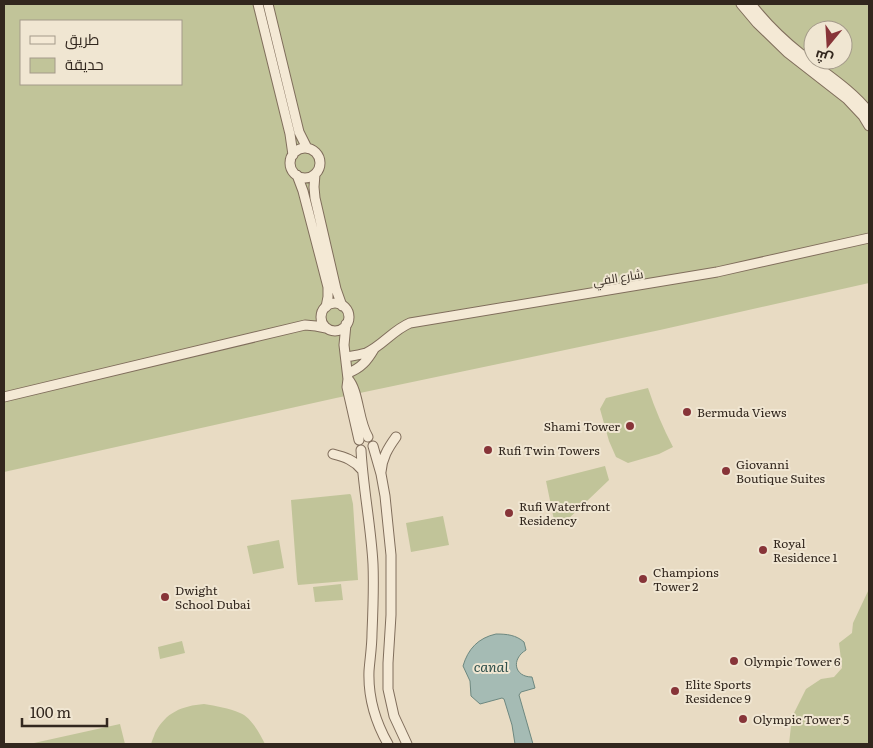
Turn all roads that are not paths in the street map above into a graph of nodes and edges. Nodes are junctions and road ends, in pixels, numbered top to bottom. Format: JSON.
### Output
{"nodes":[{"id":1,"x":258,"y":4,"type":"edge"},
{"id":2,"x":268,"y":4,"type":"edge"},
{"id":3,"x":741,"y":4,"type":"edge"},
{"id":4,"x":751,"y":4,"type":"edge"},
{"id":5,"x":869,"y":112,"type":"edge"},
{"id":6,"x":869,"y":126,"type":"edge"},
{"id":7,"x":307,"y":148,"type":"junction"},
{"id":8,"x":293,"y":155,"type":"junction"},
{"id":9,"x":315,"y":174,"type":"junction"},
{"id":10,"x":297,"y":175,"type":"junction"},
{"id":11,"x":869,"y":238,"type":"edge"},
{"id":12,"x":342,"y":306,"type":"junction"},
{"id":13,"x":323,"y":310,"type":"junction"},
{"id":14,"x":346,"y":324,"type":"junction"},
{"id":15,"x":306,"y":326,"type":"junction"},
{"id":16,"x":329,"y":329,"type":"junction"},
{"id":17,"x":344,"y":345,"type":"junction"},
{"id":18,"x":375,"y":347,"type":"junction"},
{"id":19,"x":346,"y":357,"type":"junction"},
{"id":20,"x":348,"y":376,"type":"junction"},
{"id":21,"x":4,"y":397,"type":"edge"},
{"id":22,"x":396,"y":437,"type":"dead end"},
{"id":23,"x":363,"y":443,"type":"junction"},
{"id":24,"x":373,"y":446,"type":"junction"},
{"id":25,"x":333,"y":454,"type":"dead end"},
{"id":26,"x":362,"y":470,"type":"junction"},
{"id":27,"x":381,"y":474,"type":"junction"},
{"id":28,"x":370,"y":660,"type":"junction"},
{"id":29,"x":388,"y":663,"type":"junction"},
{"id":30,"x":388,"y":744,"type":"edge"},
{"id":31,"x":407,"y":744,"type":"edge"}],
"edges":[{"from":1,"to":8,"type":"street"},
{"from":2,"to":7,"type":"street"},
{"from":3,"to":6,"type":"street"},
{"from":4,"to":5,"type":"street"},
{"from":7,"to":8,"type":"street"},
{"from":7,"to":9,"type":"street"},
{"from":8,"to":10,"type":"street"},
{"from":9,"to":10,"type":"street"},
{"from":9,"to":12,"type":"street"},
{"from":10,"to":13,"type":"street"},
{"from":11,"to":18,"type":"street","name":"شارع الفي"},
{"from":12,"to":13,"type":"street"},
{"from":12,"to":14,"type":"street"},
{"from":13,"to":15,"type":"street"},
{"from":13,"to":16,"type":"street"},
{"from":14,"to":16,"type":"street"},
{"from":14,"to":17,"type":"street"},
{"from":15,"to":16,"type":"street"},
{"from":15,"to":21,"type":"street"},
{"from":16,"to":17,"type":"street"},
{"from":17,"to":19,"type":"street"},
{"from":18,"to":19,"type":"street"},
{"from":18,"to":20,"type":"street"},
{"from":19,"to":20,"type":"street"},
{"from":20,"to":23,"type":"street"},
{"from":22,"to":27,"type":"street"},
{"from":23,"to":24,"type":"street"},
{"from":23,"to":24,"type":"street"},
{"from":23,"to":26,"type":"street"},
{"from":24,"to":27,"type":"street"},
{"from":25,"to":26,"type":"street"},
{"from":26,"to":28,"type":"street"},
{"from":27,"to":29,"type":"street"},
{"from":28,"to":29,"type":"street"},
{"from":28,"to":30,"type":"street"},
{"from":29,"to":31,"type":"street"}]}
